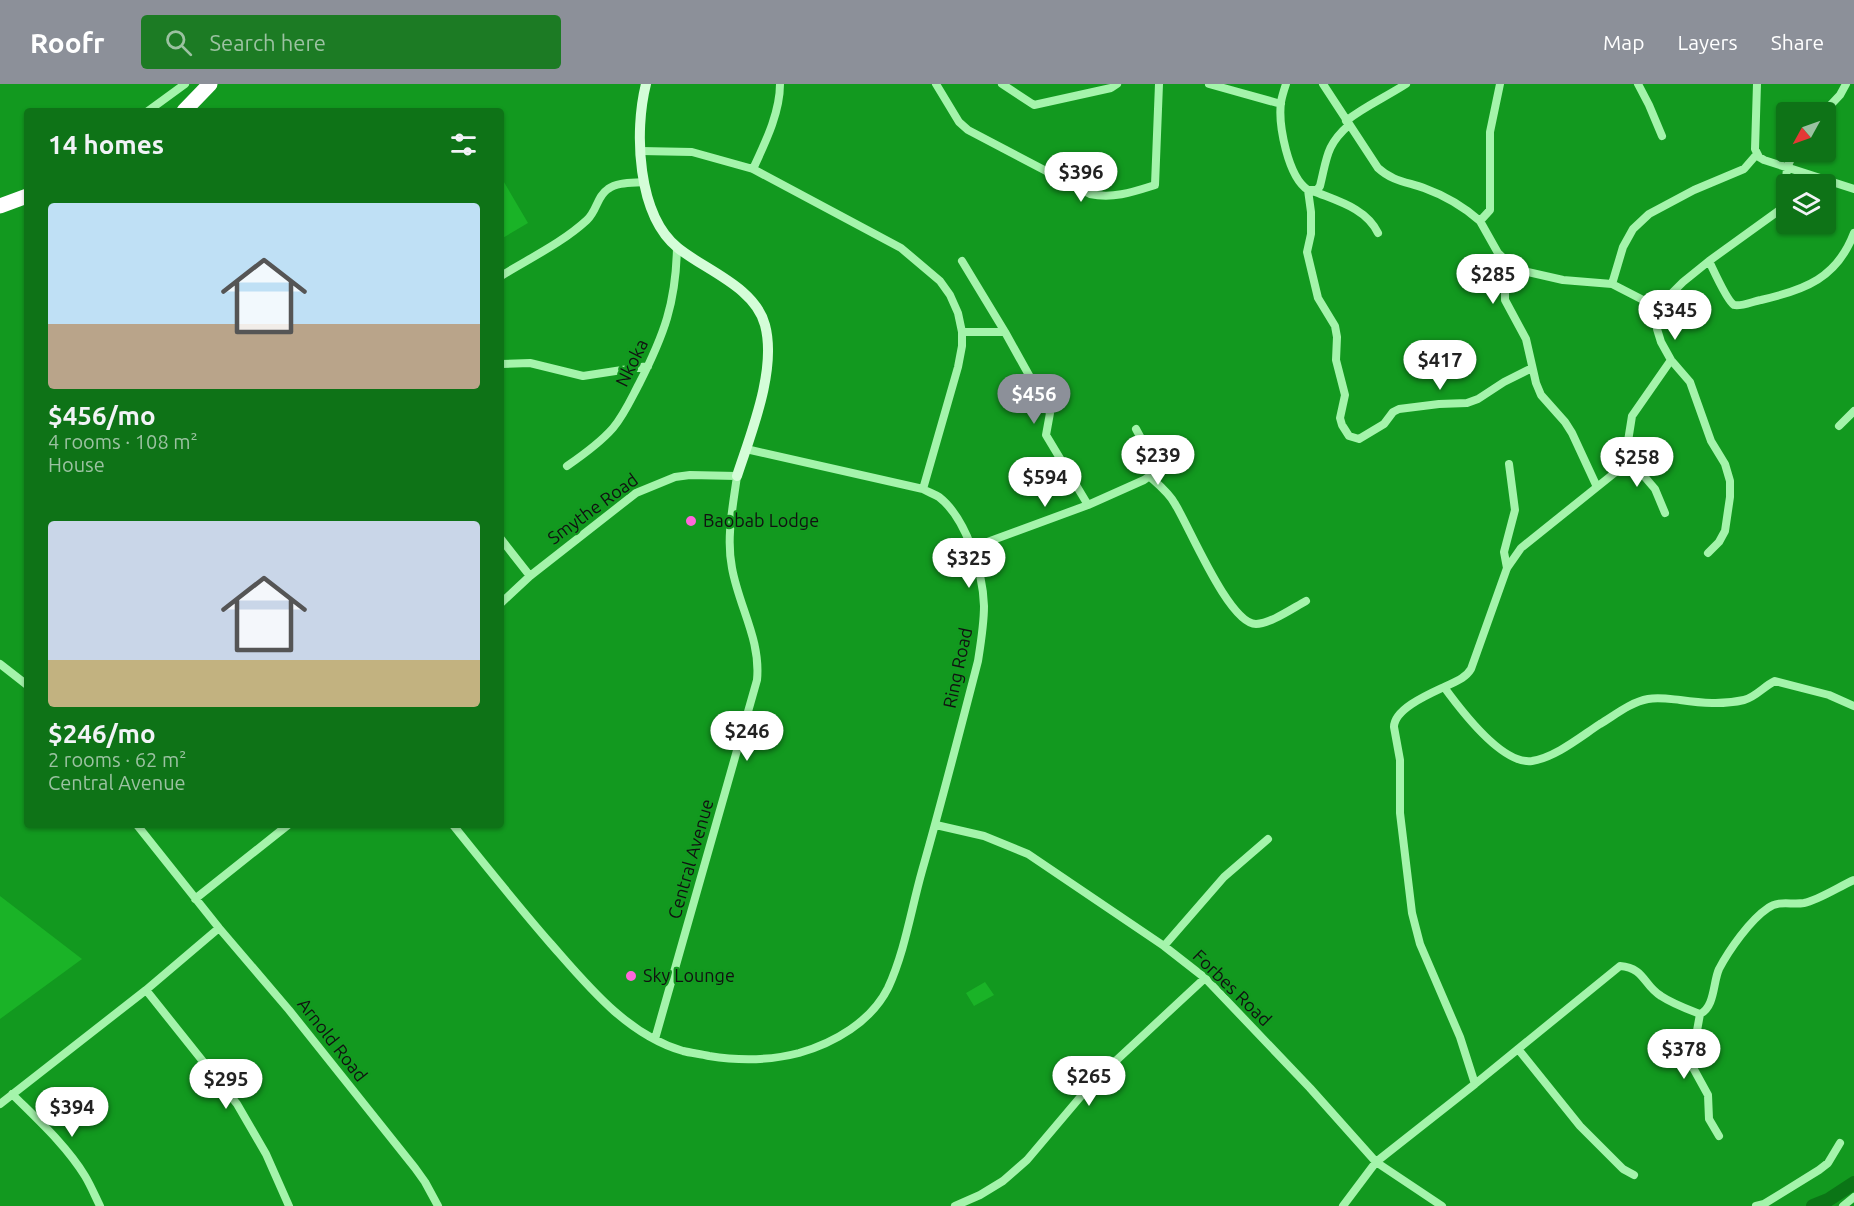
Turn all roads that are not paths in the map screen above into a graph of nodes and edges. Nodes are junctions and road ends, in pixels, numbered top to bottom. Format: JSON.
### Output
{"nodes":[{"id":1,"x":185,"y":84,"type":"edge"},
{"id":2,"x":210,"y":84,"type":"edge"},
{"id":3,"x":646,"y":84,"type":"edge"},
{"id":4,"x":780,"y":84,"type":"edge"},
{"id":5,"x":936,"y":84,"type":"edge"},
{"id":6,"x":1002,"y":84,"type":"edge"},
{"id":7,"x":1117,"y":84,"type":"edge"},
{"id":8,"x":1160,"y":84,"type":"edge"},
{"id":9,"x":1209,"y":84,"type":"edge"},
{"id":10,"x":1286,"y":84,"type":"edge"},
{"id":11,"x":1323,"y":84,"type":"edge"},
{"id":12,"x":1406,"y":84,"type":"edge"},
{"id":13,"x":1500,"y":84,"type":"edge"},
{"id":14,"x":1638,"y":84,"type":"edge"},
{"id":15,"x":1757,"y":84,"type":"edge"},
{"id":16,"x":1846,"y":84,"type":"edge"},
{"id":17,"x":1833,"y":102,"type":"edge"},
{"id":18,"x":1281,"y":104,"type":"junction"},
{"id":19,"x":152,"y":108,"type":"edge"},
{"id":20,"x":187,"y":108,"type":"edge"},
{"id":21,"x":1348,"y":123,"type":"junction"},
{"id":22,"x":1662,"y":136,"type":"dead end"},
{"id":23,"x":641,"y":151,"type":"junction"},
{"id":24,"x":1757,"y":154,"type":"junction"},
{"id":25,"x":1790,"y":162,"type":"edge"},
{"id":26,"x":1787,"y":168,"type":"junction"},
{"id":27,"x":753,"y":169,"type":"junction"},
{"id":28,"x":644,"y":182,"type":"junction"},
{"id":29,"x":1854,"y":189,"type":"edge"},
{"id":30,"x":1310,"y":190,"type":"junction"},
{"id":31,"x":24,"y":197,"type":"edge"},
{"id":32,"x":0,"y":206,"type":"edge"},
{"id":33,"x":1480,"y":221,"type":"junction"},
{"id":34,"x":1854,"y":232,"type":"edge"},
{"id":35,"x":1378,"y":233,"type":"dead end"},
{"id":36,"x":677,"y":248,"type":"junction"},
{"id":37,"x":962,"y":261,"type":"dead end"},
{"id":38,"x":1709,"y":261,"type":"junction"},
{"id":39,"x":1515,"y":269,"type":"junction"},
{"id":40,"x":504,"y":274,"type":"edge"},
{"id":41,"x":1612,"y":284,"type":"junction"},
{"id":42,"x":1669,"y":296,"type":"junction"},
{"id":43,"x":962,"y":332,"type":"junction"},
{"id":44,"x":1005,"y":332,"type":"junction"},
{"id":45,"x":1671,"y":360,"type":"junction"},
{"id":46,"x":504,"y":364,"type":"edge"},
{"id":47,"x":648,"y":366,"type":"junction"},
{"id":48,"x":1532,"y":368,"type":"junction"},
{"id":49,"x":1854,"y":411,"type":"edge"},
{"id":50,"x":1839,"y":426,"type":"dead end"},
{"id":51,"x":1136,"y":429,"type":"dead end"},
{"id":52,"x":746,"y":449,"type":"junction"},
{"id":53,"x":1626,"y":454,"type":"junction"},
{"id":54,"x":1509,"y":464,"type":"dead end"},
{"id":55,"x":567,"y":466,"type":"dead end"},
{"id":56,"x":737,"y":476,"type":"junction"},
{"id":57,"x":1150,"y":477,"type":"junction"},
{"id":58,"x":1597,"y":487,"type":"junction"},
{"id":59,"x":923,"y":489,"type":"junction"},
{"id":60,"x":1088,"y":506,"type":"junction"},
{"id":61,"x":1665,"y":513,"type":"dead end"},
{"id":62,"x":504,"y":543,"type":"edge"},
{"id":63,"x":971,"y":548,"type":"junction"},
{"id":64,"x":1708,"y":553,"type":"dead end"},
{"id":65,"x":1507,"y":568,"type":"junction"},
{"id":66,"x":530,"y":576,"type":"junction"},
{"id":67,"x":504,"y":600,"type":"edge"},
{"id":68,"x":1306,"y":602,"type":"dead end"},
{"id":69,"x":0,"y":664,"type":"edge"},
{"id":70,"x":24,"y":683,"type":"edge"},
{"id":71,"x":1444,"y":687,"type":"junction"},
{"id":72,"x":1854,"y":706,"type":"edge"},
{"id":73,"x":936,"y":825,"type":"junction"},
{"id":74,"x":139,"y":828,"type":"edge"},
{"id":75,"x":284,"y":828,"type":"edge"},
{"id":76,"x":455,"y":828,"type":"edge"},
{"id":77,"x":1268,"y":839,"type":"dead end"},
{"id":78,"x":1854,"y":880,"type":"edge"},
{"id":79,"x":195,"y":899,"type":"junction"},
{"id":80,"x":219,"y":928,"type":"junction"},
{"id":81,"x":1164,"y":946,"type":"junction"},
{"id":82,"x":1205,"y":978,"type":"junction"},
{"id":83,"x":146,"y":990,"type":"junction"},
{"id":84,"x":1700,"y":1014,"type":"junction"},
{"id":85,"x":655,"y":1039,"type":"junction"},
{"id":86,"x":1518,"y":1049,"type":"junction"},
{"id":87,"x":1476,"y":1084,"type":"junction"},
{"id":88,"x":12,"y":1094,"type":"junction"},
{"id":89,"x":0,"y":1104,"type":"edge"},
{"id":90,"x":1719,"y":1136,"type":"dead end"},
{"id":91,"x":1840,"y":1143,"type":"dead end"},
{"id":92,"x":1376,"y":1162,"type":"junction"},
{"id":93,"x":1634,"y":1175,"type":"dead end"},
{"id":94,"x":1854,"y":1197,"type":"edge"},
{"id":95,"x":100,"y":1206,"type":"edge"},
{"id":96,"x":289,"y":1206,"type":"edge"},
{"id":97,"x":438,"y":1206,"type":"edge"},
{"id":98,"x":955,"y":1206,"type":"edge"},
{"id":99,"x":1342,"y":1206,"type":"edge"},
{"id":100,"x":1442,"y":1206,"type":"edge"},
{"id":101,"x":1756,"y":1206,"type":"edge"},
{"id":102,"x":1843,"y":1206,"type":"edge"}],
"edges":[{"from":1,"to":19,"type":"street"},
{"from":2,"to":20,"type":"highway"},
{"from":3,"to":23,"type":"street"},
{"from":4,"to":27,"type":"street"},
{"from":5,"to":8,"type":"street"},
{"from":6,"to":7,"type":"street"},
{"from":9,"to":18,"type":"street"},
{"from":10,"to":18,"type":"street"},
{"from":11,"to":21,"type":"street"},
{"from":12,"to":21,"type":"street"},
{"from":13,"to":33,"type":"street"},
{"from":14,"to":22,"type":"street"},
{"from":15,"to":24,"type":"street"},
{"from":16,"to":17,"type":"street"},
{"from":18,"to":30,"type":"street"},
{"from":21,"to":30,"type":"street"},
{"from":21,"to":33,"type":"street"},
{"from":23,"to":27,"type":"street"},
{"from":23,"to":28,"type":"street"},
{"from":24,"to":26,"type":"street"},
{"from":24,"to":41,"type":"street"},
{"from":25,"to":26,"type":"street"},
{"from":26,"to":29,"type":"street"},
{"from":26,"to":38,"type":"street"},
{"from":27,"to":43,"type":"street"},
{"from":28,"to":36,"type":"street"},
{"from":28,"to":40,"type":"street"},
{"from":30,"to":35,"type":"street"},
{"from":30,"to":48,"type":"street"},
{"from":31,"to":32,"type":"highway"},
{"from":33,"to":39,"type":"street"},
{"from":34,"to":38,"type":"street"},
{"from":36,"to":47,"type":"street","name":"Nkoka"},
{"from":36,"to":52,"type":"street"},
{"from":37,"to":44,"type":"street"},
{"from":38,"to":42,"type":"street"},
{"from":39,"to":41,"type":"street"},
{"from":39,"to":48,"type":"street"},
{"from":41,"to":42,"type":"street"},
{"from":42,"to":45,"type":"street"},
{"from":43,"to":44,"type":"street"},
{"from":43,"to":59,"type":"street"},
{"from":44,"to":60,"type":"street"},
{"from":45,"to":53,"type":"street"},
{"from":45,"to":64,"type":"street"},
{"from":46,"to":47,"type":"street"},
{"from":47,"to":55,"type":"street","name":"Nkoka"},
{"from":48,"to":58,"type":"street"},
{"from":49,"to":50,"type":"street"},
{"from":51,"to":57,"type":"street"},
{"from":52,"to":56,"type":"street"},
{"from":52,"to":59,"type":"street","name":"Ring Road"},
{"from":53,"to":58,"type":"street"},
{"from":53,"to":61,"type":"street"},
{"from":54,"to":65,"type":"street"},
{"from":56,"to":66,"type":"street","name":"Smythe Road"},
{"from":56,"to":85,"type":"street","name":"Central Avenue"},
{"from":57,"to":60,"type":"street"},
{"from":57,"to":68,"type":"street"},
{"from":58,"to":65,"type":"street"},
{"from":59,"to":63,"type":"street","name":"Ring Road"},
{"from":60,"to":63,"type":"street"},
{"from":62,"to":66,"type":"street"},
{"from":63,"to":73,"type":"street","name":"Ring Road"},
{"from":65,"to":71,"type":"street"},
{"from":66,"to":67,"type":"street","name":"Smythe Road"},
{"from":69,"to":70,"type":"street"},
{"from":71,"to":72,"type":"street"},
{"from":71,"to":87,"type":"street"},
{"from":73,"to":81,"type":"street","name":"Forbes Road"},
{"from":73,"to":85,"type":"street","name":"Ring Road"},
{"from":74,"to":79,"type":"street"},
{"from":75,"to":79,"type":"street"},
{"from":76,"to":85,"type":"street","name":"Ring Road"},
{"from":77,"to":81,"type":"street"},
{"from":78,"to":84,"type":"street"},
{"from":79,"to":80,"type":"street","name":"Arnold Road"},
{"from":80,"to":83,"type":"street"},
{"from":80,"to":97,"type":"street","name":"Arnold Road"},
{"from":81,"to":82,"type":"street","name":"Forbes Road"},
{"from":82,"to":92,"type":"street","name":"Forbes Road"},
{"from":82,"to":98,"type":"street"},
{"from":83,"to":88,"type":"street"},
{"from":83,"to":96,"type":"street"},
{"from":84,"to":86,"type":"street"},
{"from":84,"to":90,"type":"street"},
{"from":86,"to":87,"type":"street"},
{"from":86,"to":93,"type":"street"},
{"from":87,"to":92,"type":"street"},
{"from":88,"to":89,"type":"street"},
{"from":88,"to":95,"type":"street"},
{"from":91,"to":101,"type":"street"},
{"from":92,"to":99,"type":"street"},
{"from":92,"to":100,"type":"street","name":"Forbes Road"},
{"from":94,"to":102,"type":"street"}]}
